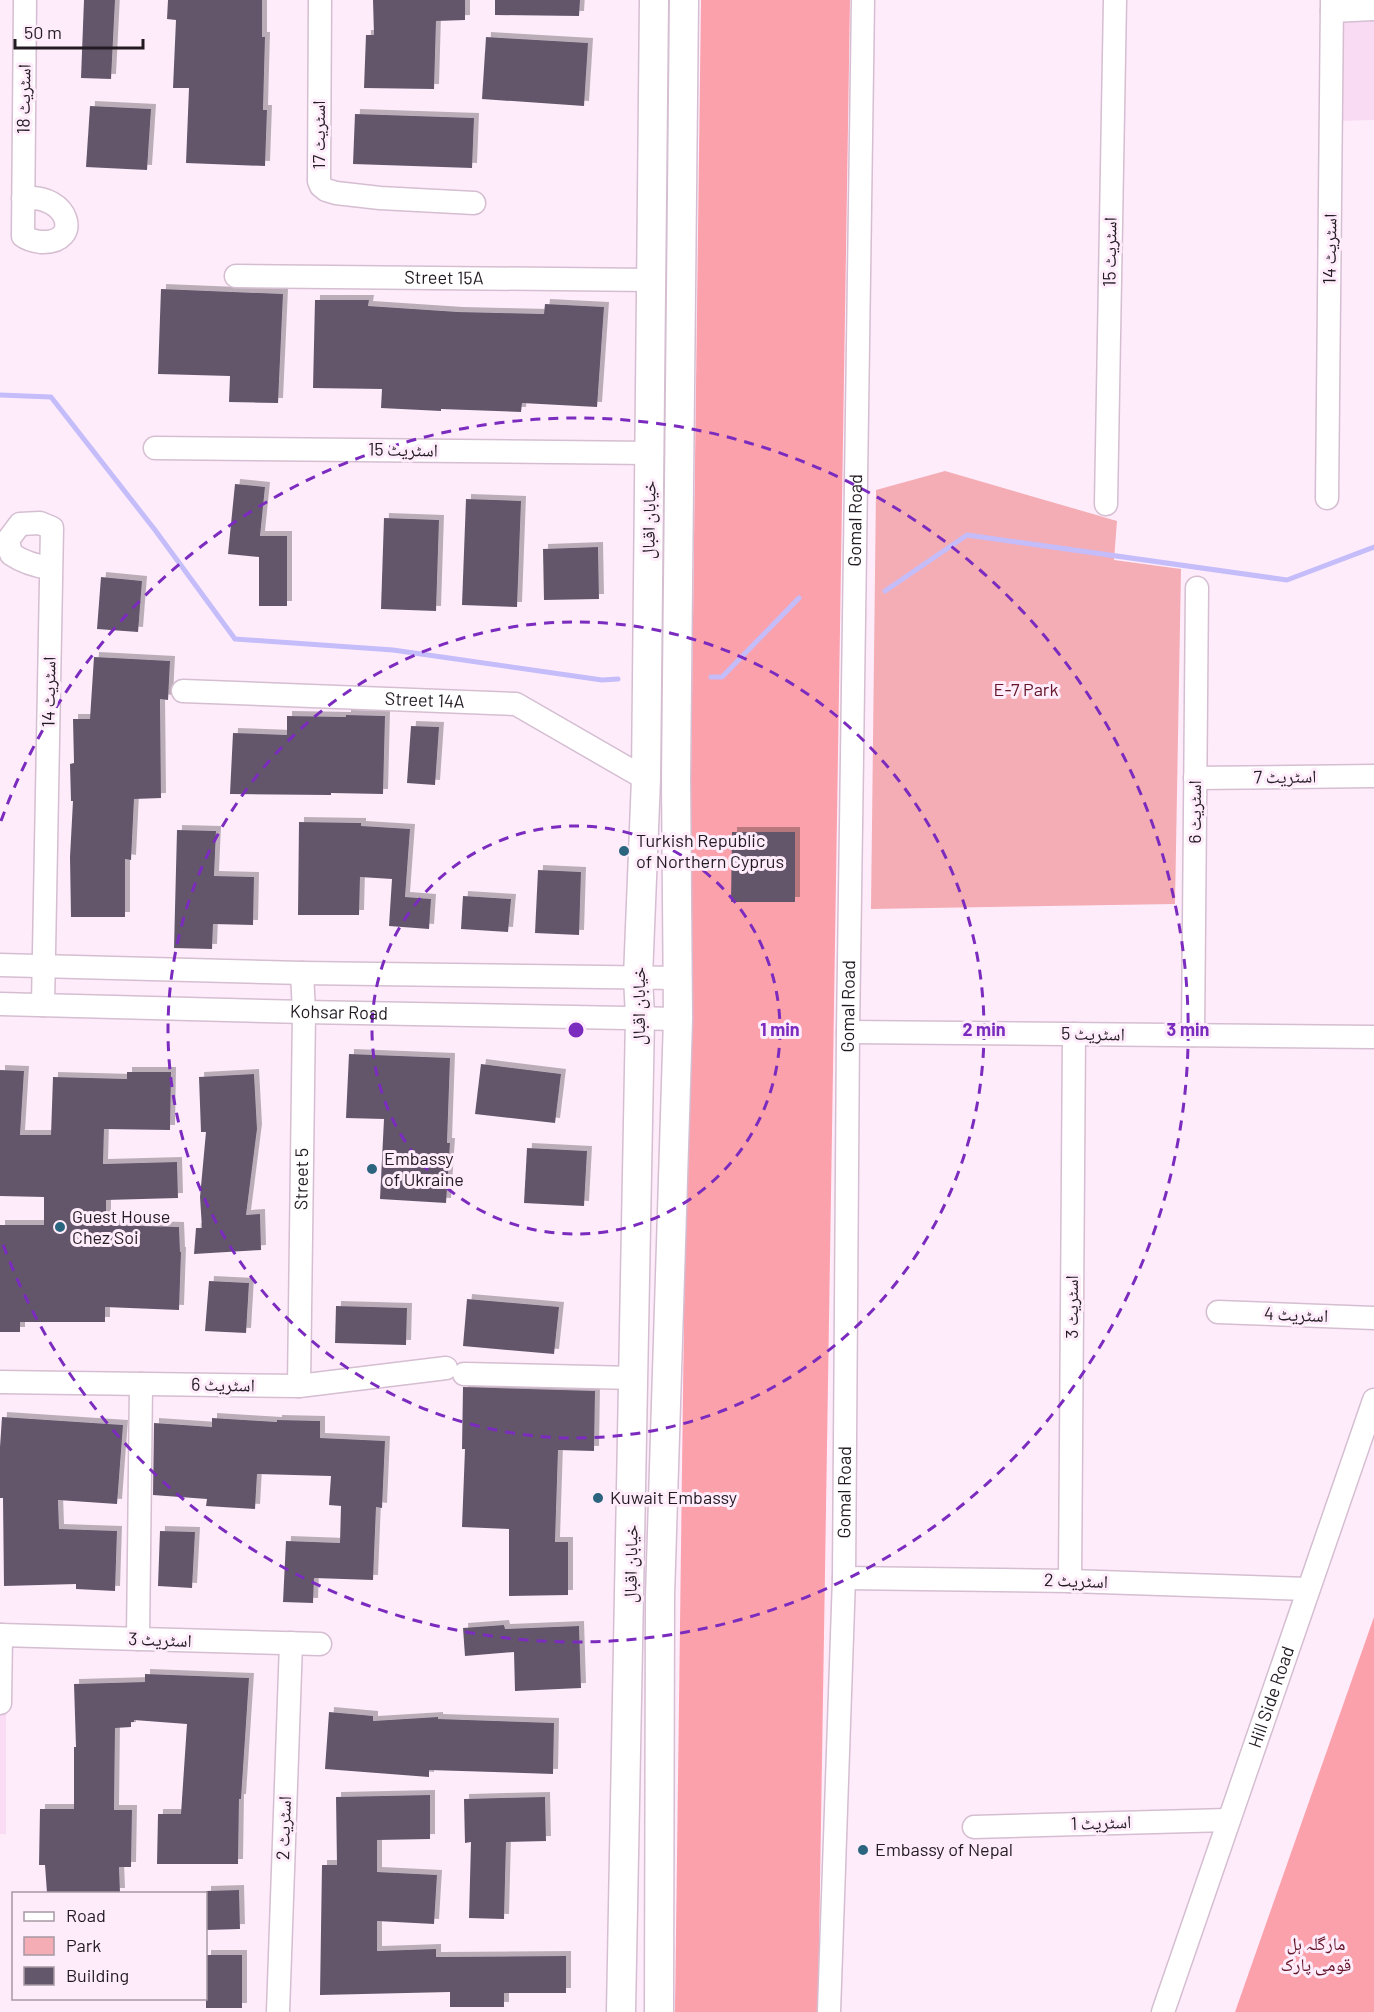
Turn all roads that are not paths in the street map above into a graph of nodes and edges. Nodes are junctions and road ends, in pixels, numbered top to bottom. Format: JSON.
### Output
{"nodes":[{"id":1,"x":25,"y":0,"type":"edge"},
{"id":2,"x":320,"y":0,"type":"edge"},
{"id":3,"x":654,"y":0,"type":"edge"},
{"id":4,"x":684,"y":0,"type":"edge"},
{"id":5,"x":863,"y":0,"type":"edge"},
{"id":6,"x":1115,"y":0,"type":"edge"},
{"id":7,"x":1332,"y":5,"type":"edge"},
{"id":8,"x":1374,"y":9,"type":"edge"},
{"id":9,"x":23,"y":198,"type":"dead end"},
{"id":10,"x":474,"y":202,"type":"dead end"},
{"id":11,"x":236,"y":276,"type":"dead end"},
{"id":12,"x":652,"y":280,"type":"junction"},
{"id":13,"x":155,"y":448,"type":"dead end"},
{"id":14,"x":650,"y":453,"type":"junction"},
{"id":15,"x":1327,"y":498,"type":"dead end"},
{"id":16,"x":1106,"y":504,"type":"dead end"},
{"id":17,"x":50,"y":568,"type":"dead end"},
{"id":18,"x":1197,"y":588,"type":"dead end"},
{"id":19,"x":183,"y":691,"type":"dead end"},
{"id":20,"x":1374,"y":776,"type":"edge"},
{"id":21,"x":1196,"y":778,"type":"junction"},
{"id":22,"x":646,"y":779,"type":"junction"},
{"id":23,"x":0,"y":965,"type":"edge"},
{"id":24,"x":44,"y":966,"type":"junction"},
{"id":25,"x":302,"y":973,"type":"junction"},
{"id":26,"x":638,"y":977,"type":"junction"},
{"id":27,"x":677,"y":978,"type":"junction"},
{"id":28,"x":0,"y":1004,"type":"edge"},
{"id":29,"x":43,"y":1005,"type":"junction"},
{"id":30,"x":304,"y":1012,"type":"junction"},
{"id":31,"x":640,"y":1017,"type":"junction"},
{"id":32,"x":678,"y":1019,"type":"junction"},
{"id":33,"x":848,"y":1032,"type":"junction"},
{"id":34,"x":1074,"y":1034,"type":"junction"},
{"id":35,"x":1193,"y":1035,"type":"junction"},
{"id":36,"x":1374,"y":1037,"type":"edge"},
{"id":37,"x":1218,"y":1312,"type":"dead end"},
{"id":38,"x":1374,"y":1318,"type":"edge"},
{"id":39,"x":634,"y":1378,"type":"junction"},
{"id":40,"x":0,"y":1382,"type":"edge"},
{"id":41,"x":141,"y":1384,"type":"junction"},
{"id":42,"x":299,"y":1386,"type":"junction"},
{"id":43,"x":1374,"y":1400,"type":"edge"},
{"id":44,"x":844,"y":1578,"type":"junction"},
{"id":45,"x":1070,"y":1581,"type":"junction"},
{"id":46,"x":1308,"y":1589,"type":"junction"},
{"id":47,"x":1,"y":1635,"type":"edge"},
{"id":48,"x":138,"y":1639,"type":"junction"},
{"id":49,"x":291,"y":1643,"type":"junction"},
{"id":50,"x":320,"y":1644,"type":"dead end"},
{"id":51,"x":0,"y":1703,"type":"edge"},
{"id":52,"x":1228,"y":1820,"type":"junction"},
{"id":53,"x":974,"y":1827,"type":"dead end"},
{"id":54,"x":1165,"y":2004,"type":"edge"},
{"id":55,"x":278,"y":2012,"type":"edge"},
{"id":56,"x":621,"y":2012,"type":"edge"},
{"id":57,"x":659,"y":2012,"type":"edge"},
{"id":58,"x":829,"y":2012,"type":"edge"}],
"edges":[{"from":1,"to":9,"type":"street","name":"اسٹریٹ 18"},
{"from":2,"to":10,"type":"street","name":"اسٹریٹ 17"},
{"from":3,"to":12,"type":"main road","name":"خیابان اقبال"},
{"from":4,"to":27,"type":"main road","name":"خیابان اقبال"},
{"from":5,"to":33,"type":"street","name":"Gomal Road"},
{"from":6,"to":16,"type":"street","name":"اسٹریٹ 15"},
{"from":7,"to":8,"type":"street"},
{"from":7,"to":15,"type":"street","name":"اسٹریٹ 14"},
{"from":11,"to":12,"type":"street","name":"Street 15A"},
{"from":12,"to":14,"type":"main road","name":"خیابان اقبال"},
{"from":13,"to":14,"type":"street","name":"اسٹریٹ 15"},
{"from":14,"to":22,"type":"main road","name":"خیابان اقبال"},
{"from":17,"to":24,"type":"street","name":"اسٹریٹ 14"},
{"from":18,"to":21,"type":"street","name":"اسٹریٹ 6"},
{"from":19,"to":22,"type":"street","name":"Street 14A"},
{"from":20,"to":21,"type":"street","name":"اسٹریٹ 7"},
{"from":21,"to":35,"type":"street","name":"اسٹریٹ 6"},
{"from":22,"to":26,"type":"main road","name":"خیابان اقبال"},
{"from":23,"to":24,"type":"street"},
{"from":24,"to":25,"type":"street"},
{"from":24,"to":29,"type":"street"},
{"from":25,"to":26,"type":"street"},
{"from":25,"to":30,"type":"street","name":"Street 5"},
{"from":26,"to":27,"type":"street"},
{"from":26,"to":31,"type":"main road","name":"خیابان اقبال"},
{"from":27,"to":32,"type":"main road","name":"خیابان اقبال"},
{"from":28,"to":29,"type":"street","name":"Kohsar Road"},
{"from":29,"to":30,"type":"street","name":"Kohsar Road"},
{"from":30,"to":31,"type":"street","name":"Kohsar Road"},
{"from":30,"to":42,"type":"street","name":"Street 5"},
{"from":31,"to":32,"type":"street","name":"Kohsar Road"},
{"from":31,"to":39,"type":"main road","name":"خیابان اقبال"},
{"from":32,"to":57,"type":"main road","name":"خیابان اقبال"},
{"from":33,"to":34,"type":"street","name":"اسٹریٹ 5"},
{"from":33,"to":44,"type":"street","name":"Gomal Road"},
{"from":34,"to":35,"type":"street","name":"اسٹریٹ 5"},
{"from":34,"to":45,"type":"street","name":"اسٹریٹ 3"},
{"from":35,"to":36,"type":"street","name":"اسٹریٹ 5"},
{"from":37,"to":38,"type":"street","name":"اسٹریٹ 4"},
{"from":39,"to":42,"type":"street","name":"اسٹریٹ 6"},
{"from":39,"to":56,"type":"main road","name":"خیابان اقبال"},
{"from":40,"to":41,"type":"street","name":"اسٹریٹ 6"},
{"from":41,"to":42,"type":"street","name":"اسٹریٹ 6"},
{"from":41,"to":48,"type":"street"},
{"from":43,"to":46,"type":"street","name":"Hill Side Road"},
{"from":44,"to":45,"type":"street","name":"اسٹریٹ 2"},
{"from":44,"to":58,"type":"street","name":"Gomal Road"},
{"from":45,"to":46,"type":"street","name":"اسٹریٹ 2"},
{"from":46,"to":52,"type":"street","name":"Hill Side Road"},
{"from":47,"to":48,"type":"street","name":"اسٹریٹ 3"},
{"from":47,"to":51,"type":"street"},
{"from":48,"to":49,"type":"street","name":"اسٹریٹ 3"},
{"from":49,"to":50,"type":"street","name":"اسٹریٹ 3"},
{"from":49,"to":55,"type":"street","name":"اسٹریٹ 2"},
{"from":52,"to":53,"type":"street","name":"اسٹریٹ 1"},
{"from":52,"to":54,"type":"street","name":"Hill Side Road"}]}
